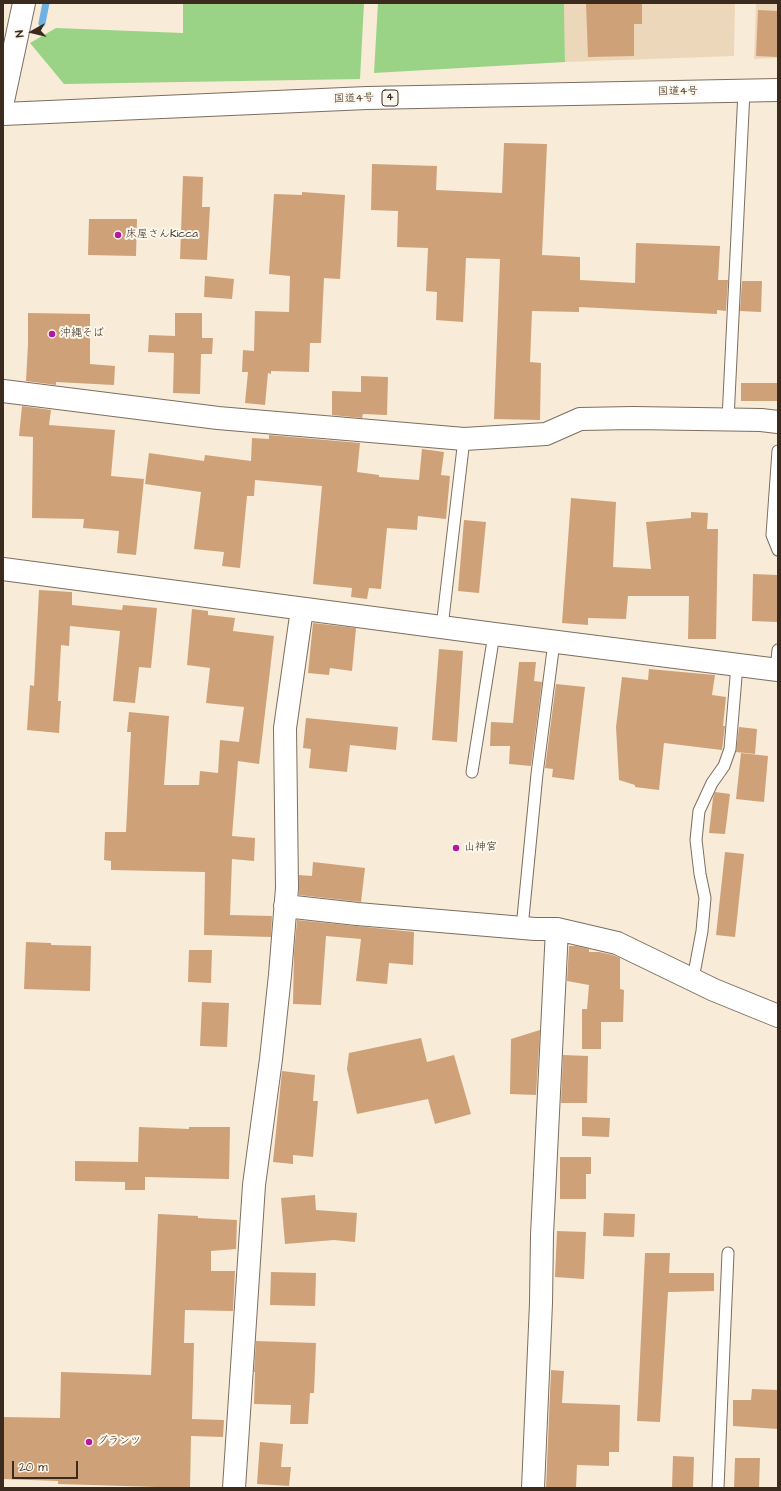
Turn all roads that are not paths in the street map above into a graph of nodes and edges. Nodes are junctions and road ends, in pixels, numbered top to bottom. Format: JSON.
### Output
{"nodes":[{"id":1,"x":24,"y":3,"type":"edge"},
{"id":2,"x":778,"y":90,"type":"edge"},
{"id":3,"x":744,"y":91,"type":"junction"},
{"id":4,"x":3,"y":101,"type":"edge"},
{"id":5,"x":3,"y":114,"type":"edge"},
{"id":6,"x":3,"y":391,"type":"edge"},
{"id":7,"x":728,"y":419,"type":"junction"},
{"id":8,"x":778,"y":422,"type":"edge"},
{"id":9,"x":464,"y":439,"type":"junction"},
{"id":10,"x":778,"y":451,"type":"edge"},
{"id":11,"x":778,"y":550,"type":"edge"},
{"id":12,"x":3,"y":569,"type":"edge"},
{"id":13,"x":302,"y":609,"type":"junction"},
{"id":14,"x":442,"y":627,"type":"junction"},
{"id":15,"x":494,"y":634,"type":"junction"},
{"id":16,"x":554,"y":642,"type":"junction"},
{"id":17,"x":777,"y":663,"type":"edge"},
{"id":18,"x":737,"y":665,"type":"junction"},
{"id":19,"x":472,"y":772,"type":"dead end"},
{"id":20,"x":285,"y":906,"type":"junction"},
{"id":21,"x":522,"y":928,"type":"junction"},
{"id":22,"x":557,"y":930,"type":"junction"},
{"id":23,"x":693,"y":979,"type":"junction"},
{"id":24,"x":778,"y":1016,"type":"edge"},
{"id":25,"x":728,"y":1253,"type":"dead end"},
{"id":26,"x":234,"y":1488,"type":"edge"},
{"id":27,"x":533,"y":1488,"type":"edge"},
{"id":28,"x":718,"y":1488,"type":"edge"}],
"edges":[{"from":1,"to":4,"type":"main road"},
{"from":2,"to":3,"type":"main road","name":"国道4号","number":"4"},
{"from":3,"to":5,"type":"main road","name":"国道4号","number":"4"},
{"from":3,"to":7,"type":"lane"},
{"from":6,"to":9,"type":"main road"},
{"from":7,"to":8,"type":"main road"},
{"from":7,"to":9,"type":"main road"},
{"from":9,"to":14,"type":"lane"},
{"from":10,"to":11,"type":"lane"},
{"from":12,"to":13,"type":"main road"},
{"from":13,"to":14,"type":"main road"},
{"from":13,"to":20,"type":"main road"},
{"from":14,"to":15,"type":"main road"},
{"from":15,"to":16,"type":"main road"},
{"from":15,"to":19,"type":"lane"},
{"from":16,"to":18,"type":"main road"},
{"from":16,"to":21,"type":"lane"},
{"from":17,"to":18,"type":"main road"},
{"from":18,"to":23,"type":"lane"},
{"from":20,"to":21,"type":"main road"},
{"from":20,"to":26,"type":"main road"},
{"from":21,"to":22,"type":"main road"},
{"from":22,"to":23,"type":"main road"},
{"from":22,"to":27,"type":"main road"},
{"from":23,"to":24,"type":"main road"},
{"from":25,"to":28,"type":"lane"}]}
